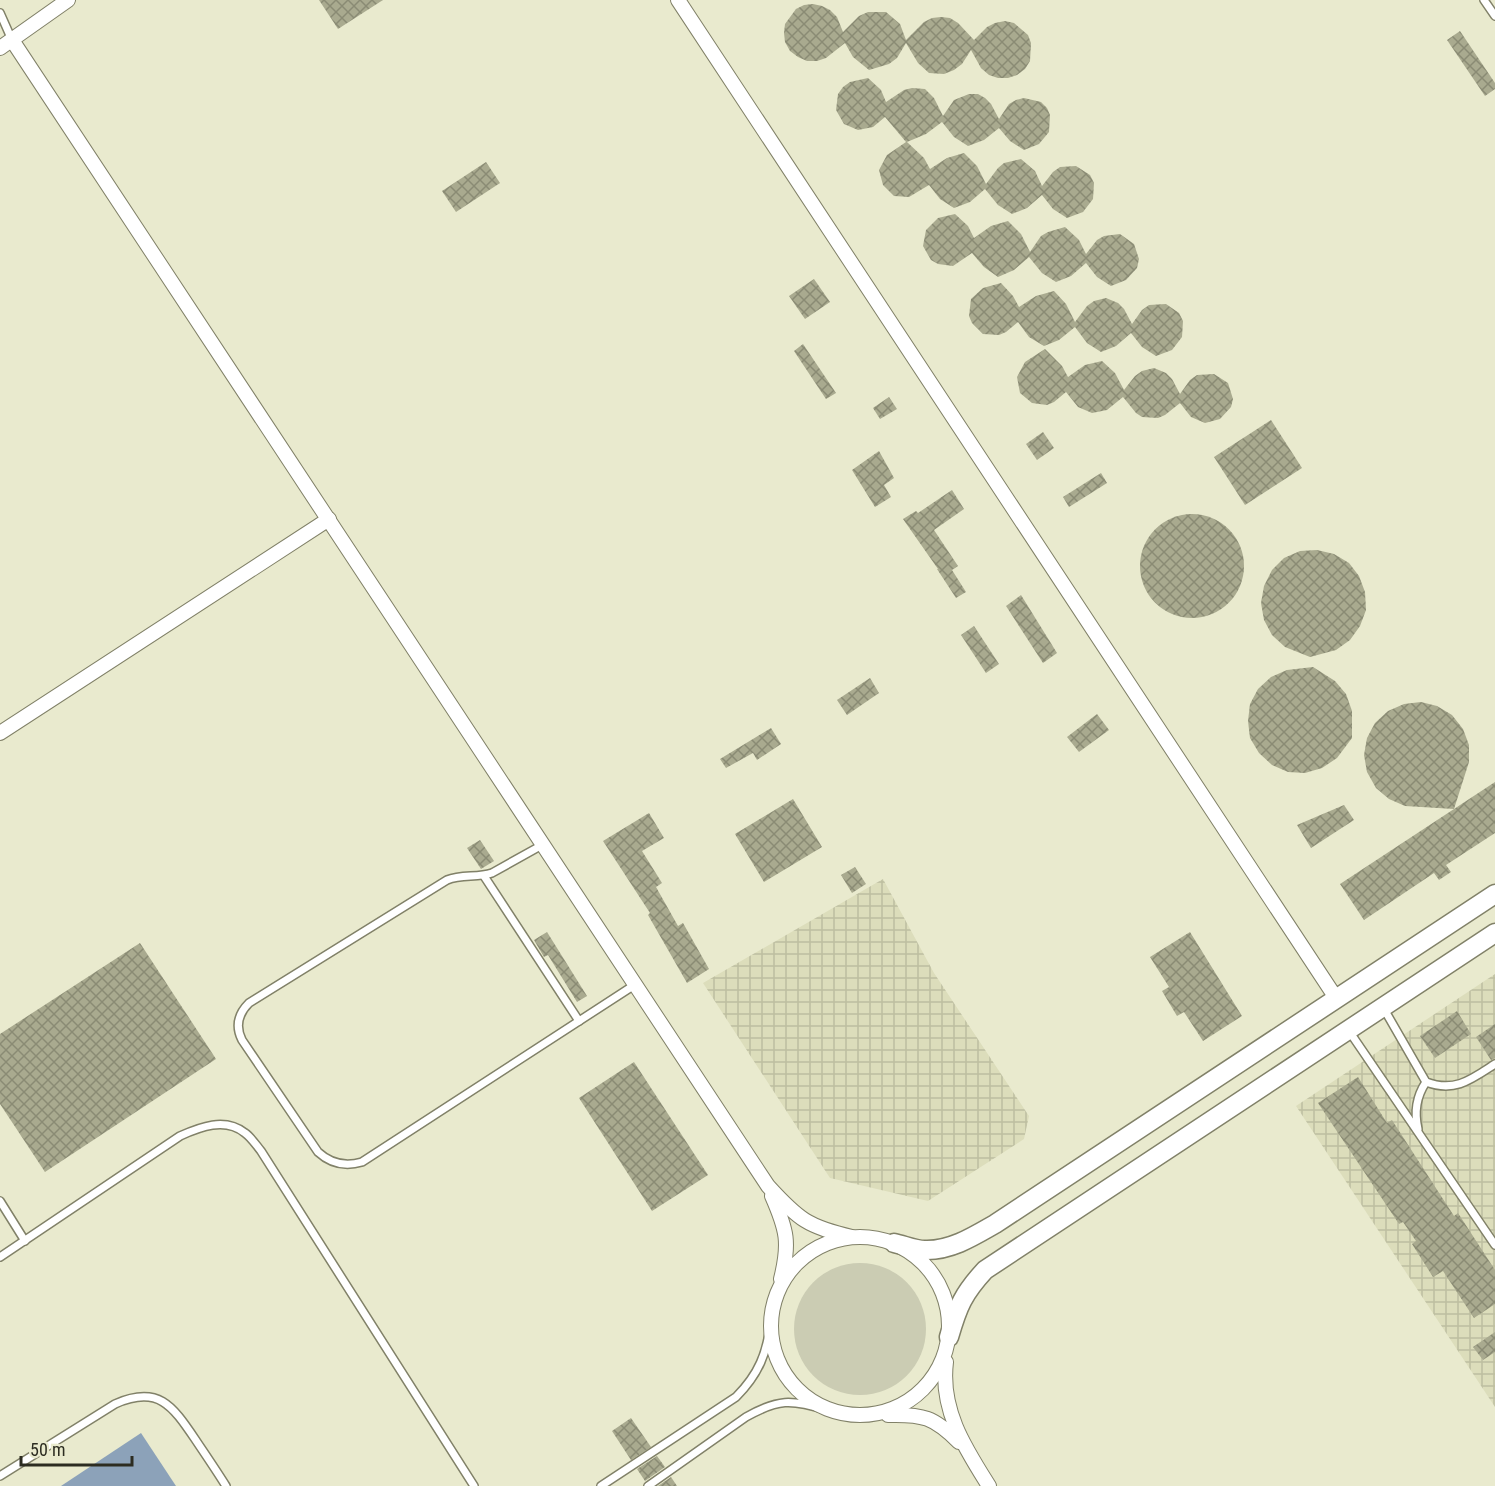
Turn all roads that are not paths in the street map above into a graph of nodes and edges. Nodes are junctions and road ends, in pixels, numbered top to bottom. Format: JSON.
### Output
{"nodes":[{"id":1,"x":68,"y":0,"type":"edge"},
{"id":2,"x":678,"y":0,"type":"edge"},
{"id":3,"x":1484,"y":0,"type":"edge"},
{"id":4,"x":0,"y":13,"type":"edge"},
{"id":5,"x":1495,"y":16,"type":"edge"},
{"id":6,"x":12,"y":40,"type":"junction"},
{"id":7,"x":0,"y":48,"type":"edge"},
{"id":8,"x":329,"y":519,"type":"junction"},
{"id":9,"x":0,"y":733,"type":"edge"},
{"id":10,"x":544,"y":844,"type":"junction"},
{"id":11,"x":484,"y":876,"type":"junction"},
{"id":12,"x":1495,"y":894,"type":"edge"},
{"id":13,"x":1495,"y":933,"type":"edge"},
{"id":14,"x":636,"y":984,"type":"junction"},
{"id":15,"x":1336,"y":998,"type":"junction"},
{"id":16,"x":1382,"y":1007,"type":"junction"},
{"id":17,"x":579,"y":1021,"type":"junction"},
{"id":18,"x":1348,"y":1029,"type":"junction"},
{"id":19,"x":1495,"y":1064,"type":"edge"},
{"id":20,"x":1426,"y":1082,"type":"junction"},
{"id":21,"x":1422,"y":1137,"type":"junction"},
{"id":22,"x":768,"y":1186,"type":"junction"},
{"id":23,"x":0,"y":1201,"type":"edge"},
{"id":24,"x":852,"y":1237,"type":"junction"},
{"id":25,"x":25,"y":1241,"type":"junction"},
{"id":26,"x":894,"y":1243,"type":"junction"},
{"id":27,"x":1495,"y":1245,"type":"edge"},
{"id":28,"x":0,"y":1257,"type":"edge"},
{"id":29,"x":779,"y":1288,"type":"junction"},
{"id":30,"x":771,"y":1321,"type":"junction"},
{"id":31,"x":949,"y":1341,"type":"junction"},
{"id":32,"x":826,"y":1410,"type":"junction"},
{"id":33,"x":876,"y":1415,"type":"junction"},
{"id":34,"x":963,"y":1445,"type":"junction"},
{"id":35,"x":0,"y":1476,"type":"edge"},
{"id":36,"x":226,"y":1486,"type":"edge"},
{"id":37,"x":474,"y":1486,"type":"edge"},
{"id":38,"x":601,"y":1486,"type":"edge"},
{"id":39,"x":648,"y":1486,"type":"edge"},
{"id":40,"x":989,"y":1486,"type":"edge"}],
"edges":[{"from":1,"to":6,"type":"street"},
{"from":2,"to":15,"type":"street"},
{"from":3,"to":5,"type":"lane"},
{"from":4,"to":6,"type":"lane"},
{"from":6,"to":7,"type":"street"},
{"from":6,"to":8,"type":"street"},
{"from":8,"to":9,"type":"street"},
{"from":8,"to":10,"type":"street"},
{"from":10,"to":11,"type":"lane"},
{"from":10,"to":14,"type":"street"},
{"from":11,"to":17,"type":"lane"},
{"from":11,"to":17,"type":"lane"},
{"from":12,"to":15,"type":"street"},
{"from":13,"to":16,"type":"street"},
{"from":14,"to":17,"type":"lane"},
{"from":14,"to":22,"type":"street"},
{"from":15,"to":26,"type":"street"},
{"from":16,"to":18,"type":"street"},
{"from":16,"to":20,"type":"lane"},
{"from":18,"to":21,"type":"lane"},
{"from":18,"to":31,"type":"street"},
{"from":19,"to":20,"type":"lane"},
{"from":20,"to":21,"type":"lane"},
{"from":21,"to":27,"type":"lane"},
{"from":22,"to":24,"type":"street"},
{"from":22,"to":29,"type":"street"},
{"from":23,"to":25,"type":"lane"},
{"from":24,"to":26,"type":"street"},
{"from":24,"to":29,"type":"street"},
{"from":25,"to":28,"type":"lane"},
{"from":25,"to":37,"type":"lane"},
{"from":26,"to":31,"type":"street"},
{"from":29,"to":30,"type":"street"},
{"from":30,"to":32,"type":"street"},
{"from":30,"to":38,"type":"lane"},
{"from":31,"to":33,"type":"street"},
{"from":31,"to":34,"type":"street"},
{"from":32,"to":33,"type":"street"},
{"from":32,"to":39,"type":"lane"},
{"from":33,"to":34,"type":"street"},
{"from":34,"to":40,"type":"street"},
{"from":35,"to":36,"type":"lane"}]}
